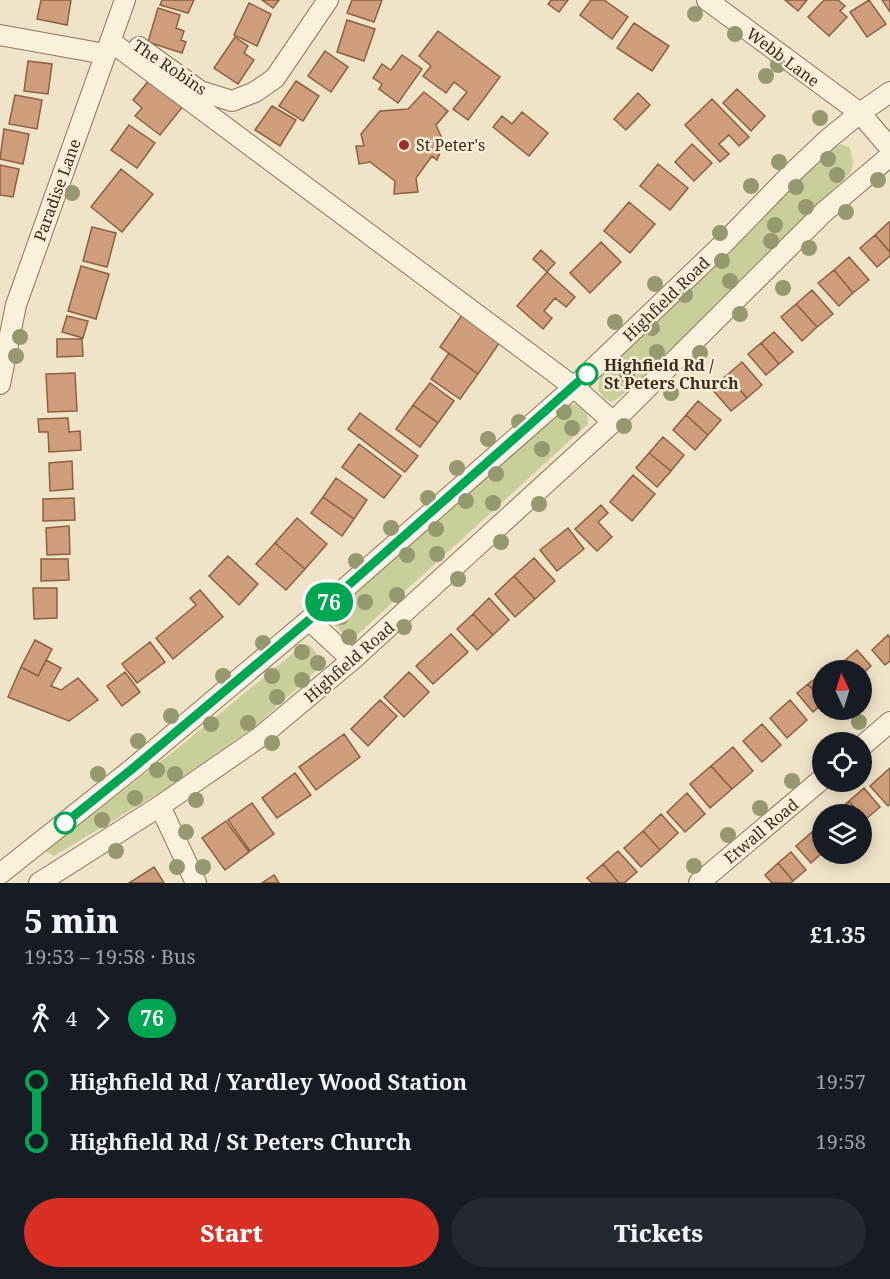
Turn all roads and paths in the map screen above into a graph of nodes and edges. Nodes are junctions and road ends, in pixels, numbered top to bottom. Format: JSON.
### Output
{"nodes":[{"id":1,"x":125,"y":0,"type":"edge"},
{"id":2,"x":707,"y":0,"type":"edge"},
{"id":3,"x":324,"y":1,"type":"edge"},
{"id":4,"x":0,"y":35,"type":"edge"},
{"id":5,"x":110,"y":42,"type":"junction"},
{"id":6,"x":890,"y":92,"type":"edge"},
{"id":7,"x":860,"y":113,"type":"junction"},
{"id":8,"x":890,"y":148,"type":"edge"},
{"id":9,"x":890,"y":156,"type":"edge"},
{"id":10,"x":8,"y":304,"type":"edge"},
{"id":11,"x":0,"y":384,"type":"edge"},
{"id":12,"x":574,"y":387,"type":"junction"},
{"id":13,"x":613,"y":422,"type":"junction"},
{"id":14,"x":309,"y":620,"type":"junction"},
{"id":15,"x":352,"y":660,"type":"junction"},
{"id":16,"x":890,"y":722,"type":"edge"},
{"id":17,"x":872,"y":738,"type":"edge"},
{"id":18,"x":812,"y":787,"type":"edge"},
{"id":19,"x":160,"y":806,"type":"junction"},
{"id":20,"x":5,"y":865,"type":"edge"},
{"id":21,"x":39,"y":883,"type":"edge"},
{"id":22,"x":196,"y":883,"type":"edge"},
{"id":23,"x":699,"y":883,"type":"edge"}],
"edges":[{"from":1,"to":5,"type":"street","name":"Paradise Lane"},
{"from":2,"to":7,"type":"street","name":"Webb Lane"},
{"from":3,"to":5,"type":"street","name":"The Robins"},
{"from":4,"to":5,"type":"street"},
{"from":5,"to":10,"type":"street","name":"Paradise Lane"},
{"from":5,"to":12,"type":"street"},
{"from":6,"to":7,"type":"street","name":"Highfield Road"},
{"from":7,"to":8,"type":"street","name":"Webb Lane"},
{"from":7,"to":12,"type":"street","name":"Highfield Road"},
{"from":9,"to":13,"type":"street","name":"Highfield Road"},
{"from":10,"to":11,"type":"street","name":"Paradise Lane"},
{"from":12,"to":13,"type":"street"},
{"from":12,"to":14,"type":"street","name":"Highfield Road"},
{"from":13,"to":15,"type":"street","name":"Highfield Road"},
{"from":14,"to":15,"type":"street"},
{"from":14,"to":20,"type":"street","name":"Highfield Road"},
{"from":15,"to":19,"type":"street","name":"Highfield Road"},
{"from":16,"to":17,"type":"street"},
{"from":18,"to":23,"type":"street","name":"Etwall Road"},
{"from":19,"to":21,"type":"street","name":"Highfield Road"},
{"from":19,"to":22,"type":"street"}]}
